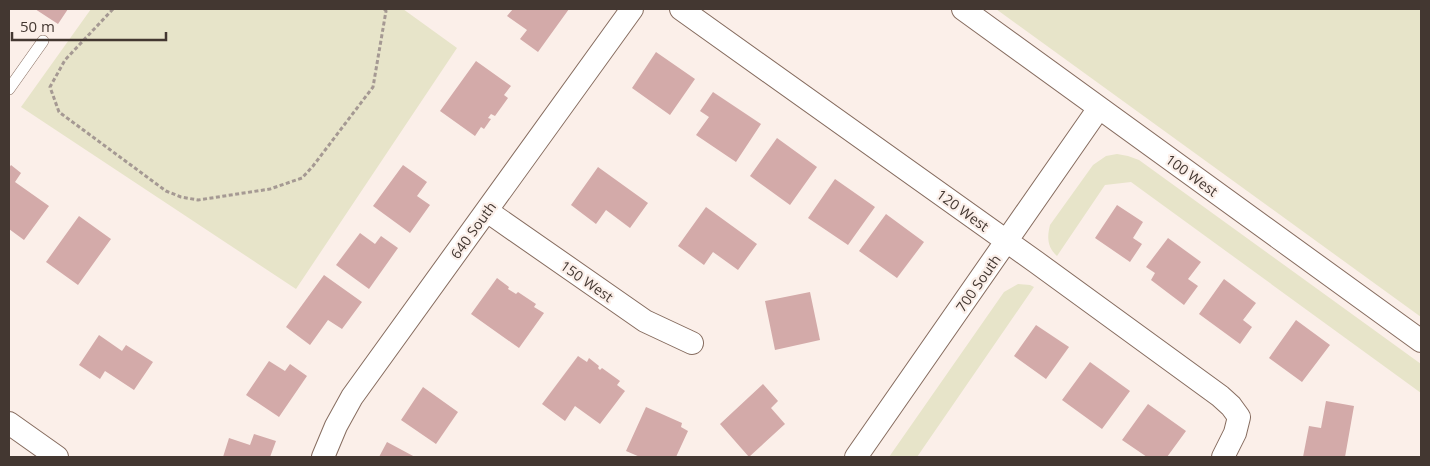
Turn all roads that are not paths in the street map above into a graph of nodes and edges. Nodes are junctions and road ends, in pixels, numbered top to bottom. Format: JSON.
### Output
{"nodes":[{"id":1,"x":632,"y":9,"type":"edge"},
{"id":2,"x":681,"y":9,"type":"edge"},
{"id":3,"x":963,"y":9,"type":"edge"},
{"id":4,"x":42,"y":41,"type":"dead end"},
{"id":5,"x":9,"y":89,"type":"edge"},
{"id":6,"x":1099,"y":108,"type":"junction"},
{"id":7,"x":487,"y":211,"type":"junction"},
{"id":8,"x":1006,"y":241,"type":"junction"},
{"id":9,"x":1421,"y":341,"type":"edge"},
{"id":10,"x":692,"y":343,"type":"dead end"},
{"id":11,"x":9,"y":423,"type":"edge"},
{"id":12,"x":57,"y":457,"type":"edge"},
{"id":13,"x":323,"y":457,"type":"edge"},
{"id":14,"x":856,"y":457,"type":"edge"},
{"id":15,"x":1223,"y":457,"type":"edge"}],
"edges":[{"from":1,"to":7,"type":"street","name":"640 South"},
{"from":2,"to":8,"type":"street","name":"120 West"},
{"from":3,"to":6,"type":"street","name":"100 West"},
{"from":4,"to":5,"type":"lane"},
{"from":6,"to":8,"type":"street","name":"700 South"},
{"from":6,"to":9,"type":"street","name":"100 West"},
{"from":7,"to":10,"type":"street","name":"150 West"},
{"from":7,"to":13,"type":"street","name":"640 South"},
{"from":8,"to":14,"type":"street","name":"700 South"},
{"from":8,"to":15,"type":"street","name":"120 West"},
{"from":11,"to":12,"type":"street"}]}
